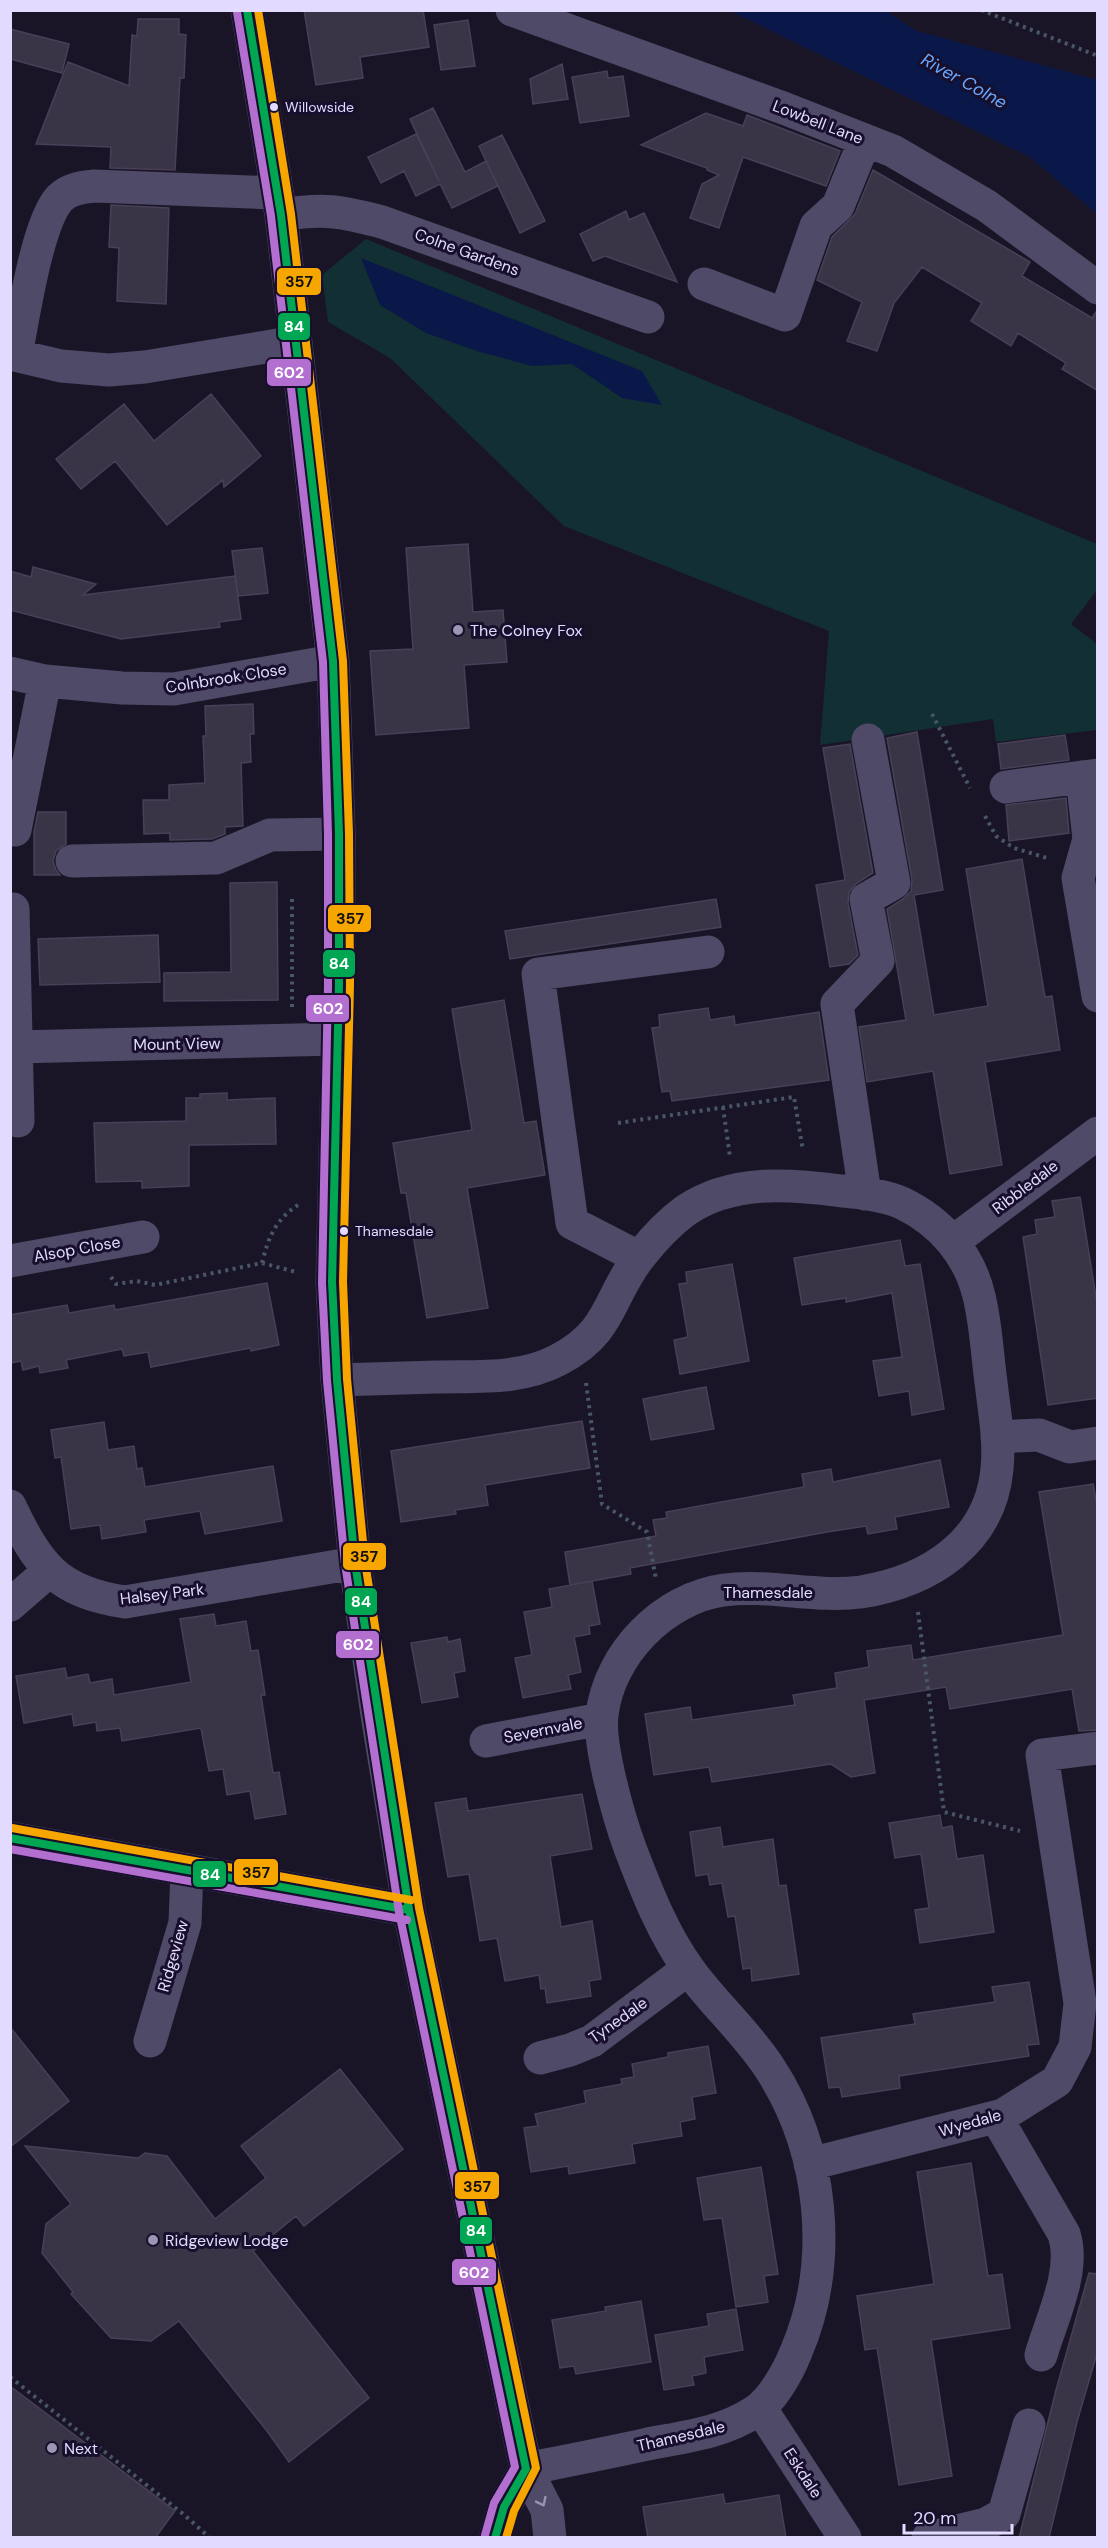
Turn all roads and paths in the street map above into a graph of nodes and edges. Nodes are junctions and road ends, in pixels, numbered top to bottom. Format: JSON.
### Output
{"nodes":[{"id":1,"x":247,"y":10,"type":"edge"},
{"id":2,"x":512,"y":10,"type":"edge"},
{"id":3,"x":981,"y":10,"type":"edge"},
{"id":4,"x":1098,"y":56,"type":"edge"},
{"id":5,"x":865,"y":140,"type":"junction"},
{"id":6,"x":279,"y":204,"type":"junction"},
{"id":7,"x":704,"y":284,"type":"dead end"},
{"id":8,"x":1098,"y":288,"type":"edge"},
{"id":9,"x":648,"y":317,"type":"dead end"},
{"id":10,"x":296,"y":342,"type":"junction"},
{"id":11,"x":13,"y":355,"type":"edge"},
{"id":12,"x":333,"y":661,"type":"junction"},
{"id":13,"x":10,"y":673,"type":"edge"},
{"id":14,"x":45,"y":681,"type":"junction"},
{"id":15,"x":868,"y":740,"type":"dead end"},
{"id":16,"x":1090,"y":776,"type":"edge"},
{"id":17,"x":1006,"y":788,"type":"dead end"},
{"id":18,"x":15,"y":830,"type":"dead end"},
{"id":19,"x":339,"y":834,"type":"junction"},
{"id":20,"x":72,"y":861,"type":"dead end"},
{"id":21,"x":292,"y":899,"type":"dead end"},
{"id":22,"x":14,"y":909,"type":"dead end"},
{"id":23,"x":708,"y":952,"type":"dead end"},
{"id":24,"x":1098,"y":996,"type":"edge"},
{"id":25,"x":291,"y":1017,"type":"dead end"},
{"id":26,"x":337,"y":1039,"type":"junction"},
{"id":27,"x":17,"y":1047,"type":"junction"},
{"id":28,"x":723,"y":1107,"type":"junction"},
{"id":29,"x":18,"y":1121,"type":"dead end"},
{"id":30,"x":618,"y":1123,"type":"dead end"},
{"id":31,"x":1098,"y":1133,"type":"edge"},
{"id":32,"x":808,"y":1187,"type":"junction"},
{"id":33,"x":735,"y":1190,"type":"junction"},
{"id":34,"x":865,"y":1194,"type":"junction"},
{"id":35,"x":309,"y":1203,"type":"dead end"},
{"id":36,"x":143,"y":1237,"type":"dead end"},
{"id":37,"x":954,"y":1241,"type":"junction"},
{"id":38,"x":89,"y":1247,"type":"junction"},
{"id":39,"x":639,"y":1257,"type":"junction"},
{"id":40,"x":10,"y":1261,"type":"edge"},
{"id":41,"x":262,"y":1263,"type":"junction"},
{"id":42,"x":299,"y":1273,"type":"dead end"},
{"id":43,"x":581,"y":1346,"type":"junction"},
{"id":44,"x":337,"y":1380,"type":"junction"},
{"id":45,"x":997,"y":1437,"type":"junction"},
{"id":46,"x":1098,"y":1443,"type":"edge"},
{"id":47,"x":10,"y":1506,"type":"edge"},
{"id":48,"x":356,"y":1563,"type":"junction"},
{"id":49,"x":49,"y":1571,"type":"junction"},
{"id":50,"x":914,"y":1580,"type":"junction"},
{"id":51,"x":10,"y":1605,"type":"edge"},
{"id":52,"x":663,"y":1615,"type":"junction"},
{"id":53,"x":601,"y":1719,"type":"junction"},
{"id":54,"x":486,"y":1741,"type":"dead end"},
{"id":55,"x":1098,"y":1748,"type":"edge"},
{"id":56,"x":10,"y":1838,"type":"edge"},
{"id":57,"x":1056,"y":1841,"type":"junction"},
{"id":58,"x":187,"y":1870,"type":"junction"},
{"id":59,"x":409,"y":1910,"type":"junction"},
{"id":60,"x":688,"y":1969,"type":"junction"},
{"id":61,"x":150,"y":2041,"type":"dead end"},
{"id":62,"x":540,"y":2058,"type":"dead end"},
{"id":63,"x":996,"y":2117,"type":"junction"},
{"id":64,"x":810,"y":2164,"type":"junction"},
{"id":65,"x":1041,"y":2355,"type":"dead end"},
{"id":66,"x":10,"y":2377,"type":"edge"},
{"id":67,"x":760,"y":2409,"type":"junction"},
{"id":68,"x":1029,"y":2425,"type":"dead end"},
{"id":69,"x":526,"y":2469,"type":"junction"},
{"id":70,"x":210,"y":2538,"type":"edge"},
{"id":71,"x":495,"y":2538,"type":"edge"},
{"id":72,"x":550,"y":2538,"type":"edge"},
{"id":73,"x":845,"y":2538,"type":"edge"},
{"id":74,"x":928,"y":2538,"type":"edge"}],
"edges":[{"from":1,"to":6,"type":"street"},
{"from":2,"to":5,"type":"street","name":"Lowbell Lane"},
{"from":3,"to":4,"type":"path"},
{"from":5,"to":7,"type":"street"},
{"from":5,"to":8,"type":"street","name":"Lowbell Lane"},
{"from":6,"to":9,"type":"street","name":"Colne Gardens"},
{"from":6,"to":10,"type":"street"},
{"from":6,"to":11,"type":"street","name":"Colne Gardens"},
{"from":10,"to":11,"type":"street"},
{"from":10,"to":12,"type":"street"},
{"from":12,"to":14,"type":"street","name":"Colnbrook Close"},
{"from":12,"to":19,"type":"street"},
{"from":13,"to":14,"type":"street","name":"Colnbrook Close"},
{"from":14,"to":18,"type":"street"},
{"from":15,"to":34,"type":"street"},
{"from":16,"to":17,"type":"street"},
{"from":16,"to":24,"type":"street"},
{"from":19,"to":20,"type":"street"},
{"from":19,"to":26,"type":"street"},
{"from":21,"to":25,"type":"path"},
{"from":22,"to":27,"type":"street"},
{"from":23,"to":39,"type":"street"},
{"from":26,"to":27,"type":"street","name":"Mount View"},
{"from":26,"to":44,"type":"street"},
{"from":27,"to":29,"type":"street"},
{"from":28,"to":30,"type":"path"},
{"from":28,"to":32,"type":"path"},
{"from":28,"to":33,"type":"path"},
{"from":31,"to":37,"type":"street","name":"Ribbledale"},
{"from":32,"to":33,"type":"street","name":"Thamesdale"},
{"from":32,"to":34,"type":"street","name":"Thamesdale"},
{"from":33,"to":39,"type":"street","name":"Thamesdale"},
{"from":34,"to":37,"type":"street","name":"Thamesdale"},
{"from":35,"to":41,"type":"path"},
{"from":36,"to":38,"type":"street","name":"Alsop Close"},
{"from":37,"to":45,"type":"street","name":"Thamesdale"},
{"from":38,"to":40,"type":"street","name":"Alsop Close"},
{"from":38,"to":41,"type":"path"},
{"from":39,"to":43,"type":"street","name":"Thamesdale"},
{"from":41,"to":42,"type":"path"},
{"from":43,"to":44,"type":"street","name":"Thamesdale"},
{"from":43,"to":52,"type":"path"},
{"from":44,"to":48,"type":"street"},
{"from":45,"to":46,"type":"street"},
{"from":45,"to":50,"type":"street","name":"Thamesdale"},
{"from":47,"to":49,"type":"street","name":"Halsey Park"},
{"from":48,"to":49,"type":"street","name":"Halsey Park"},
{"from":48,"to":59,"type":"street"},
{"from":49,"to":51,"type":"street"},
{"from":50,"to":52,"type":"street","name":"Thamesdale"},
{"from":50,"to":57,"type":"path"},
{"from":52,"to":53,"type":"street","name":"Thamesdale"},
{"from":53,"to":54,"type":"street","name":"Severnvale"},
{"from":53,"to":60,"type":"street","name":"Thamesdale"},
{"from":55,"to":57,"type":"street","name":"Wyedale"},
{"from":56,"to":58,"type":"street"},
{"from":57,"to":63,"type":"street","name":"Wyedale"},
{"from":58,"to":59,"type":"street"},
{"from":58,"to":61,"type":"street","name":"Ridgeview"},
{"from":59,"to":69,"type":"street"},
{"from":60,"to":62,"type":"street","name":"Tynedale"},
{"from":60,"to":64,"type":"street","name":"Thamesdale"},
{"from":63,"to":64,"type":"street","name":"Wyedale"},
{"from":63,"to":65,"type":"street"},
{"from":64,"to":67,"type":"street","name":"Thamesdale"},
{"from":66,"to":70,"type":"path"},
{"from":67,"to":69,"type":"street","name":"Thamesdale"},
{"from":67,"to":73,"type":"street","name":"Eskdale"},
{"from":68,"to":74,"type":"street"},
{"from":69,"to":71,"type":"street"},
{"from":69,"to":72,"type":"street","one_way":true}]}
